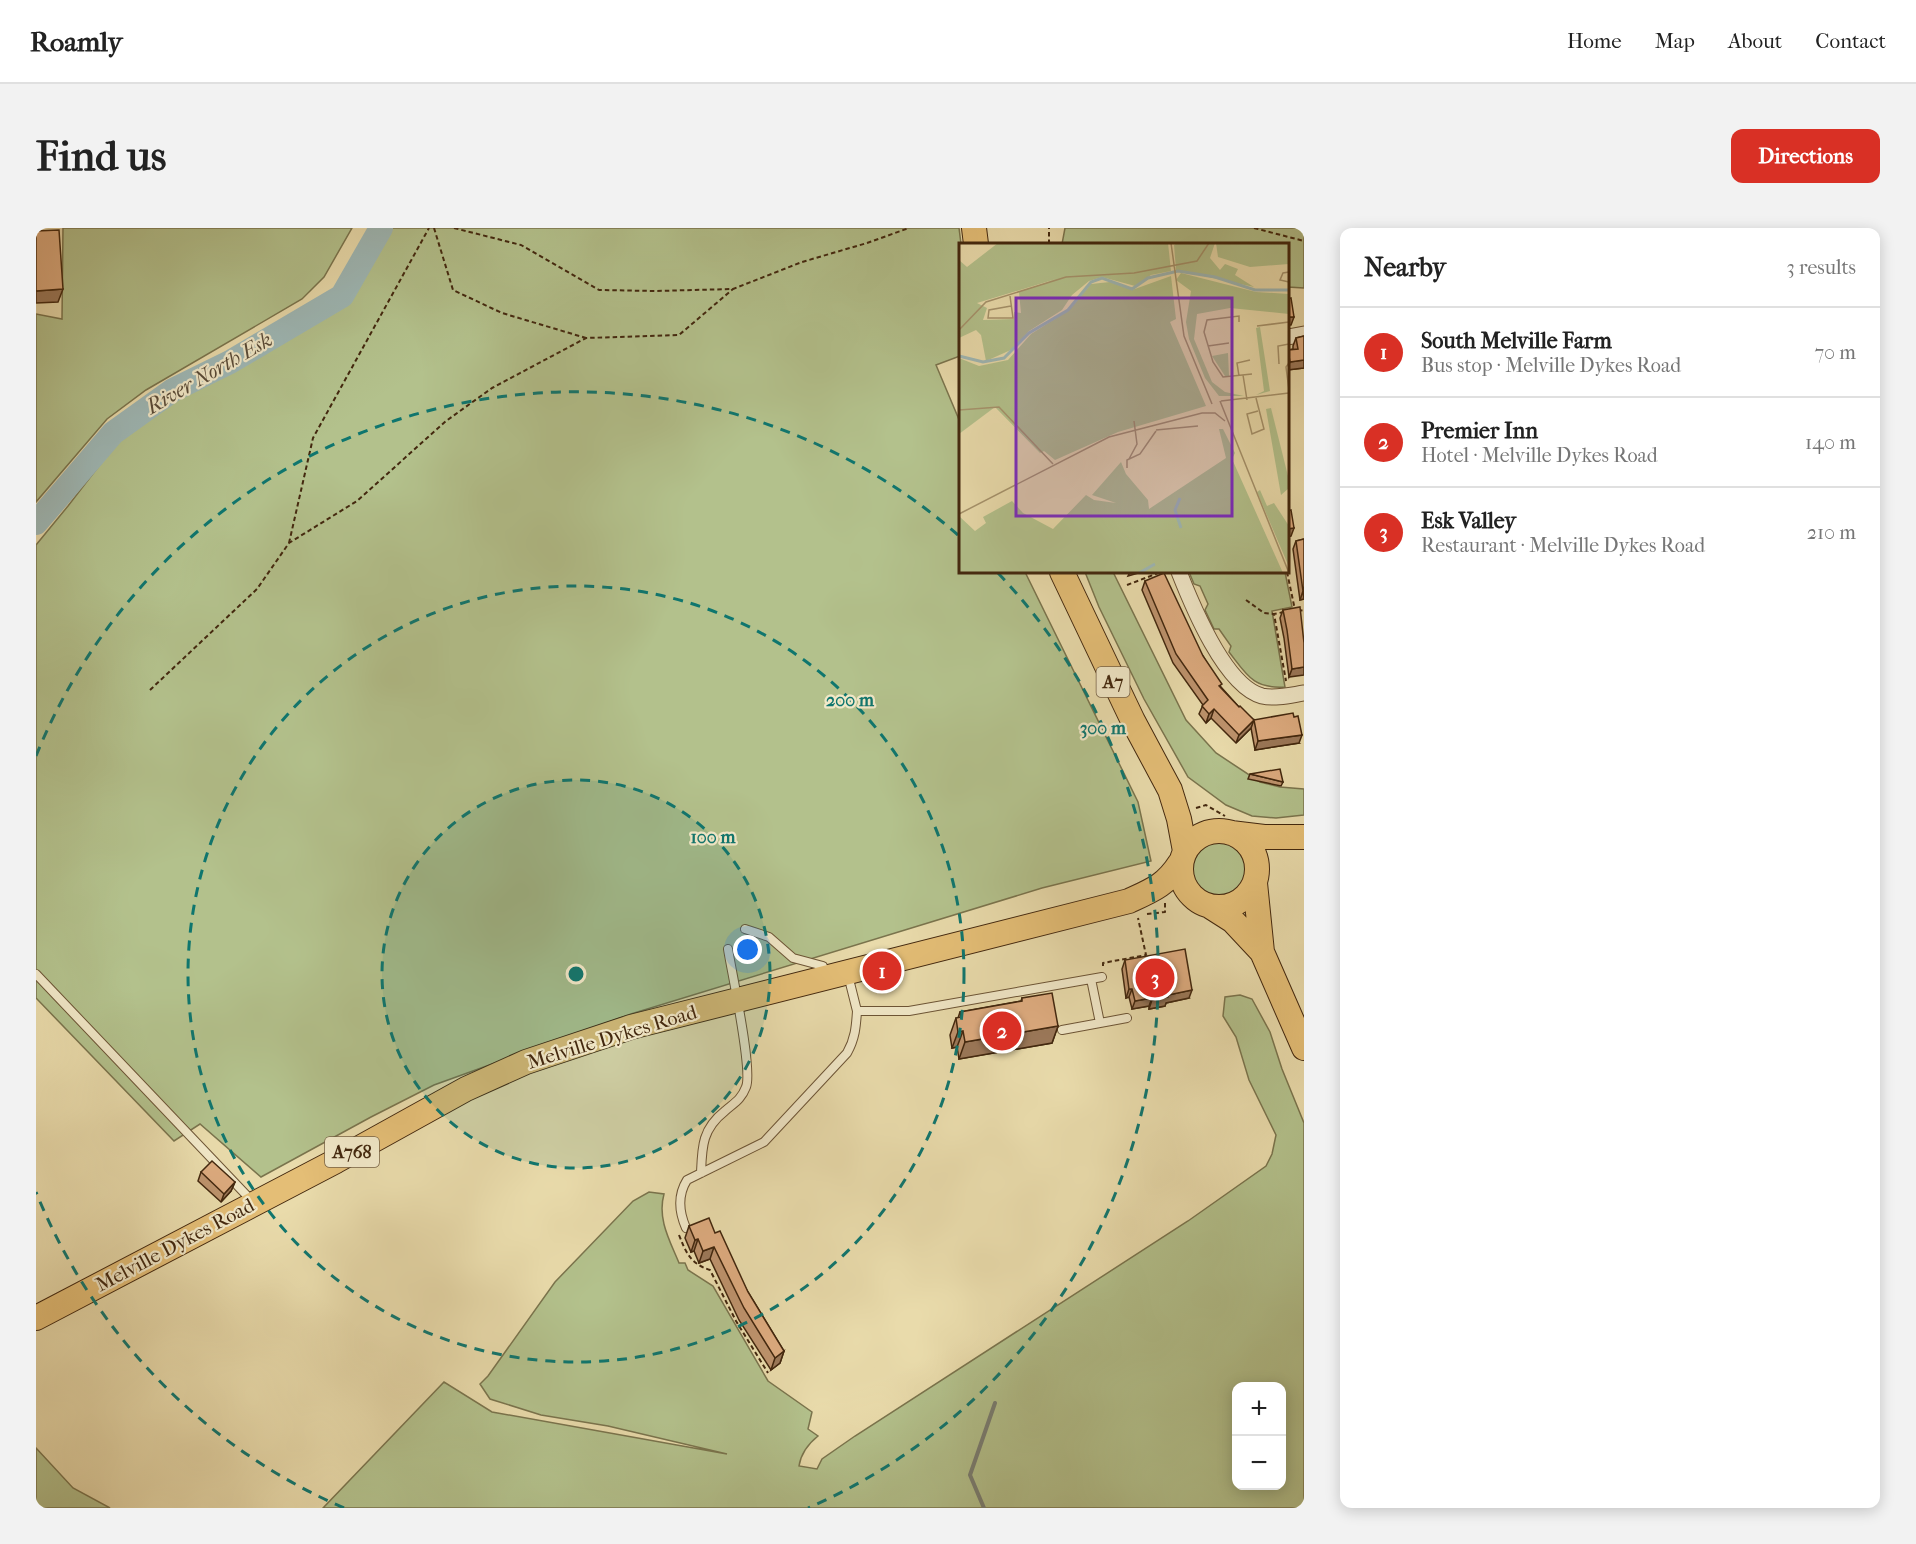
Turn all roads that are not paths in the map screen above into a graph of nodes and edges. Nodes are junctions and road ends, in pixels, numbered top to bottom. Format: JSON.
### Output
{"nodes":[{"id":1,"x":974,"y":228,"type":"edge"},
{"id":2,"x":976,"y":243,"type":"edge"},
{"id":3,"x":1304,"y":334,"type":"edge"},
{"id":4,"x":1289,"y":337,"type":"edge"},
{"id":5,"x":1062,"y":573,"type":"edge"},
{"id":6,"x":1179,"y":573,"type":"edge"},
{"id":7,"x":1296,"y":694,"type":"edge"},
{"id":8,"x":1170,"y":790,"type":"junction"},
{"id":9,"x":1226,"y":832,"type":"junction"},
{"id":10,"x":1304,"y":837,"type":"edge"},
{"id":11,"x":1183,"y":857,"type":"junction"},
{"id":12,"x":1256,"y":879,"type":"junction"},
{"id":13,"x":1129,"y":901,"type":"junction"},
{"id":14,"x":1205,"y":905,"type":"junction"},
{"id":15,"x":746,"y":929,"type":"dead end"},
{"id":16,"x":728,"y":949,"type":"dead end"},
{"id":17,"x":1262,"y":952,"type":"junction"},
{"id":18,"x":36,"y":974,"type":"edge"},
{"id":19,"x":837,"y":976,"type":"junction"},
{"id":20,"x":1102,"y":977,"type":"dead end"},
{"id":21,"x":1091,"y":979,"type":"junction"},
{"id":22,"x":736,"y":1001,"type":"junction"},
{"id":23,"x":857,"y":1011,"type":"junction"},
{"id":24,"x":1127,"y":1018,"type":"dead end"},
{"id":25,"x":1100,"y":1023,"type":"junction"},
{"id":26,"x":1062,"y":1030,"type":"dead end"},
{"id":27,"x":1304,"y":1048,"type":"edge"},
{"id":28,"x":701,"y":1173,"type":"junction"},
{"id":29,"x":254,"y":1203,"type":"junction"},
{"id":30,"x":686,"y":1228,"type":"road end"},
{"id":31,"x":36,"y":1318,"type":"edge"}],
"edges":[{"from":1,"to":2,"type":"main road"},
{"from":3,"to":4,"type":"street"},
{"from":5,"to":8,"type":"main road","number":"A7"},
{"from":6,"to":7,"type":"street"},
{"from":8,"to":9,"type":"main road","number":"A7"},
{"from":8,"to":11,"type":"main road","number":"A7"},
{"from":9,"to":10,"type":"main road"},
{"from":9,"to":11,"type":"main road"},
{"from":9,"to":12,"type":"main road"},
{"from":10,"to":12,"type":"main road"},
{"from":11,"to":13,"type":"main road","name":"Melville Dykes Road","number":"A768"},
{"from":11,"to":14,"type":"main road"},
{"from":12,"to":14,"type":"main road"},
{"from":12,"to":17,"type":"main road"},
{"from":13,"to":14,"type":"main road","name":"Melville Dykes Road","number":"A768"},
{"from":13,"to":19,"type":"main road","name":"Melville Dykes Road","number":"A768"},
{"from":14,"to":17,"type":"main road"},
{"from":15,"to":19,"type":"lane"},
{"from":16,"to":22,"type":"lane"},
{"from":17,"to":27,"type":"main road"},
{"from":18,"to":29,"type":"lane"},
{"from":19,"to":22,"type":"main road","name":"Melville Dykes Road","number":"A768"},
{"from":19,"to":23,"type":"lane"},
{"from":20,"to":21,"type":"lane"},
{"from":21,"to":23,"type":"lane"},
{"from":21,"to":25,"type":"lane"},
{"from":22,"to":28,"type":"lane"},
{"from":22,"to":29,"type":"main road","name":"Melville Dykes Road","number":"A768"},
{"from":23,"to":28,"type":"lane"},
{"from":24,"to":25,"type":"lane"},
{"from":25,"to":26,"type":"lane"},
{"from":28,"to":30,"type":"lane"},
{"from":29,"to":31,"type":"main road","name":"Melville Dykes Road","number":"A768"}]}
